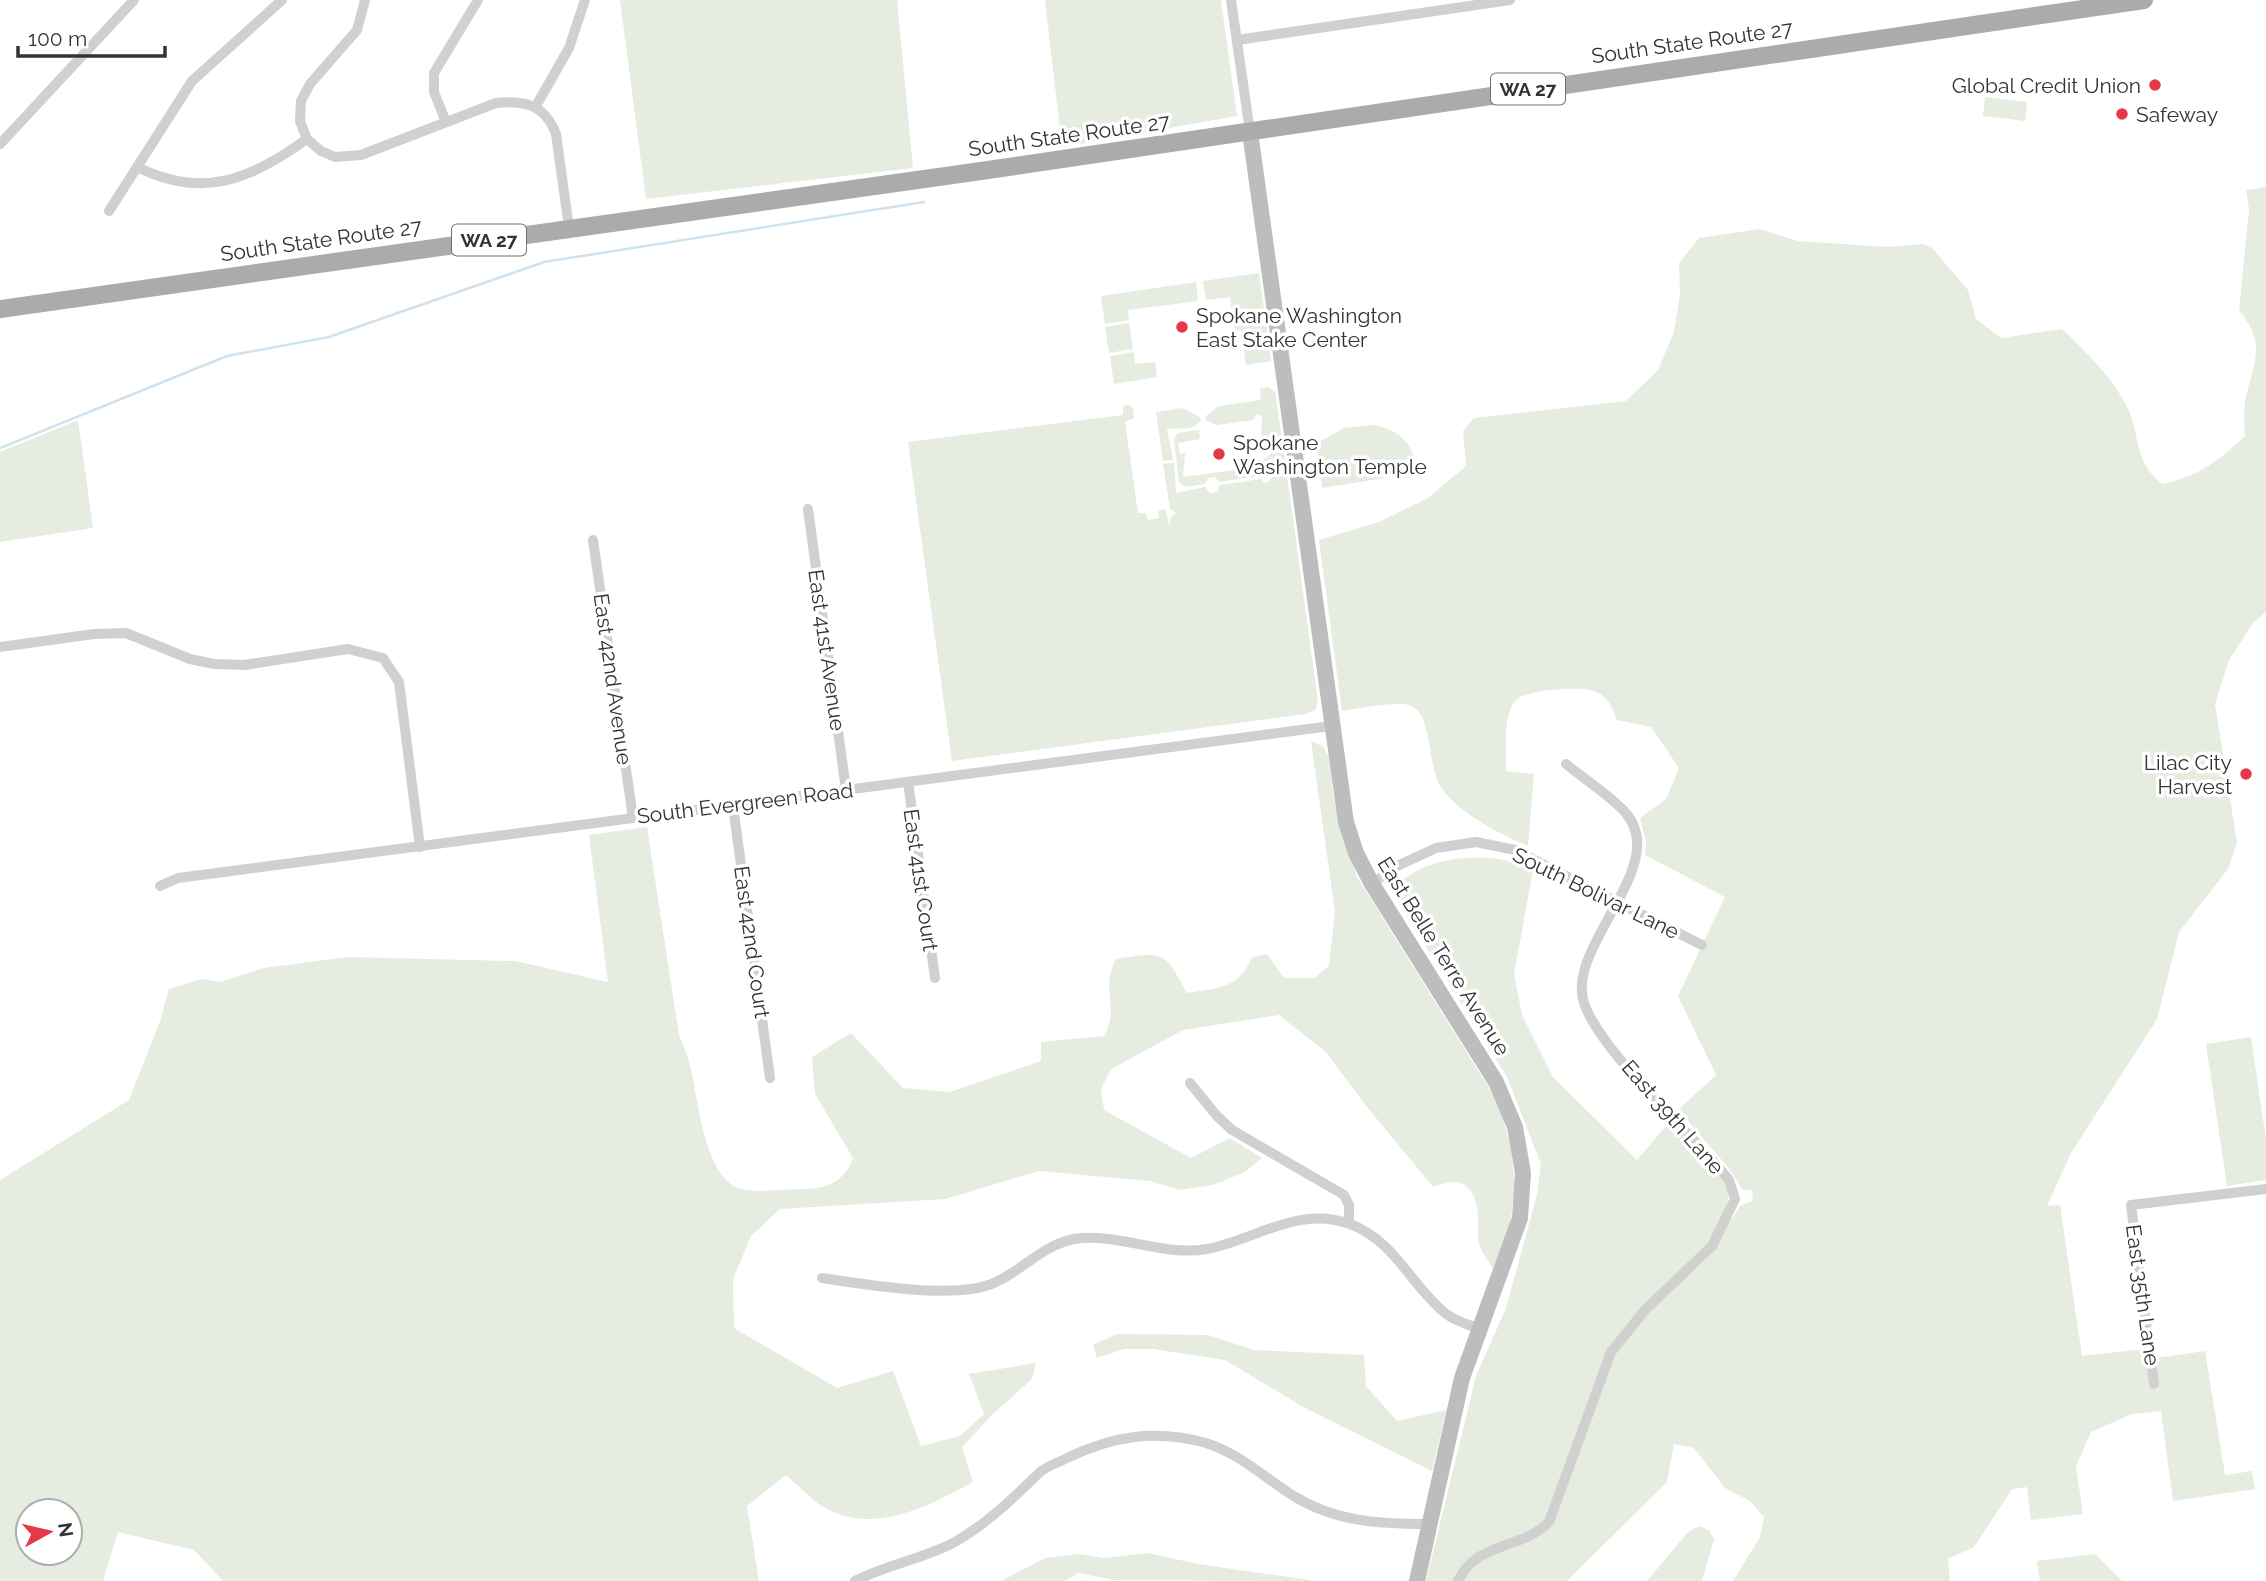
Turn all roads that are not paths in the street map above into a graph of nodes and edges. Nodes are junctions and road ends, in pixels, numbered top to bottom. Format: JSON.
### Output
{"nodes":[{"id":1,"x":134,"y":0,"type":"edge"},
{"id":2,"x":282,"y":0,"type":"edge"},
{"id":3,"x":365,"y":0,"type":"edge"},
{"id":4,"x":478,"y":0,"type":"edge"},
{"id":5,"x":585,"y":0,"type":"edge"},
{"id":6,"x":1231,"y":0,"type":"edge"},
{"id":7,"x":1508,"y":0,"type":"edge"},
{"id":8,"x":2144,"y":0,"type":"edge"},
{"id":9,"x":1237,"y":40,"type":"junction"},
{"id":10,"x":536,"y":106,"type":"junction"},
{"id":11,"x":446,"y":122,"type":"junction"},
{"id":12,"x":1250,"y":132,"type":"junction"},
{"id":13,"x":307,"y":139,"type":"junction"},
{"id":14,"x":0,"y":144,"type":"edge"},
{"id":15,"x":137,"y":167,"type":"junction"},
{"id":16,"x":109,"y":211,"type":"dead end"},
{"id":17,"x":569,"y":228,"type":"junction"},
{"id":18,"x":0,"y":309,"type":"edge"},
{"id":19,"x":808,"y":509,"type":"dead end"},
{"id":20,"x":593,"y":540,"type":"dead end"},
{"id":21,"x":0,"y":647,"type":"edge"},
{"id":22,"x":1331,"y":726,"type":"junction"},
{"id":23,"x":1566,"y":764,"type":"dead end"},
{"id":24,"x":908,"y":782,"type":"junction"},
{"id":25,"x":846,"y":790,"type":"junction"},
{"id":26,"x":733,"y":806,"type":"junction"},
{"id":27,"x":633,"y":818,"type":"junction"},
{"id":28,"x":419,"y":847,"type":"junction"},
{"id":29,"x":1372,"y":884,"type":"junction"},
{"id":30,"x":160,"y":886,"type":"dead end"},
{"id":31,"x":1616,"y":903,"type":"junction"},
{"id":32,"x":1702,"y":945,"type":"dead end"},
{"id":33,"x":935,"y":978,"type":"dead end"},
{"id":34,"x":770,"y":1078,"type":"dead end"},
{"id":35,"x":1190,"y":1083,"type":"dead end"},
{"id":36,"x":2266,"y":1189,"type":"edge"},
{"id":37,"x":1349,"y":1223,"type":"junction"},
{"id":38,"x":822,"y":1278,"type":"dead end"},
{"id":39,"x":1479,"y":1329,"type":"junction"},
{"id":40,"x":2154,"y":1384,"type":"dead end"},
{"id":41,"x":1429,"y":1524,"type":"junction"},
{"id":42,"x":855,"y":1581,"type":"edge"},
{"id":43,"x":1417,"y":1581,"type":"edge"},
{"id":44,"x":1458,"y":1581,"type":"edge"}],
"edges":[{"from":1,"to":14,"type":"street"},
{"from":2,"to":15,"type":"street"},
{"from":3,"to":13,"type":"street"},
{"from":4,"to":11,"type":"street"},
{"from":5,"to":10,"type":"street"},
{"from":6,"to":9,"type":"street"},
{"from":7,"to":9,"type":"street"},
{"from":8,"to":12,"type":"main road","name":"South State Route 27","number":"WA 27"},
{"from":9,"to":12,"type":"street"},
{"from":10,"to":11,"type":"street"},
{"from":10,"to":17,"type":"street"},
{"from":11,"to":13,"type":"street"},
{"from":12,"to":17,"type":"main road","name":"South State Route 27","number":"WA 27"},
{"from":12,"to":22,"type":"street","name":"East Belle Terre Avenue"},
{"from":13,"to":15,"type":"street"},
{"from":15,"to":16,"type":"street"},
{"from":17,"to":18,"type":"main road","name":"South State Route 27","number":"WA 27"},
{"from":19,"to":25,"type":"street","name":"East 41st Avenue"},
{"from":20,"to":27,"type":"street","name":"East 42nd Avenue"},
{"from":21,"to":28,"type":"street"},
{"from":22,"to":24,"type":"street","name":"South Evergreen Road"},
{"from":22,"to":29,"type":"street","name":"East Belle Terre Avenue"},
{"from":23,"to":31,"type":"street","name":"East 39th Lane"},
{"from":24,"to":25,"type":"street","name":"South Evergreen Road"},
{"from":24,"to":33,"type":"street","name":"East 41st Court"},
{"from":25,"to":26,"type":"street","name":"South Evergreen Road"},
{"from":26,"to":27,"type":"street","name":"South Evergreen Road"},
{"from":26,"to":34,"type":"street","name":"East 42nd Court"},
{"from":27,"to":28,"type":"street","name":"South Evergreen Road"},
{"from":28,"to":30,"type":"street","name":"South Evergreen Road"},
{"from":29,"to":31,"type":"street","name":"South Bolivar Lane"},
{"from":29,"to":39,"type":"street","name":"East Belle Terre Avenue"},
{"from":31,"to":32,"type":"street","name":"South Bolivar Lane"},
{"from":31,"to":44,"type":"street","name":"East 39th Lane"},
{"from":35,"to":37,"type":"street"},
{"from":36,"to":40,"type":"street","name":"East 35th Lane"},
{"from":37,"to":38,"type":"street"},
{"from":37,"to":39,"type":"street"},
{"from":39,"to":41,"type":"street","name":"East Belle Terre Avenue"},
{"from":41,"to":42,"type":"street"},
{"from":41,"to":43,"type":"street","name":"East Belle Terre Avenue"}]}
